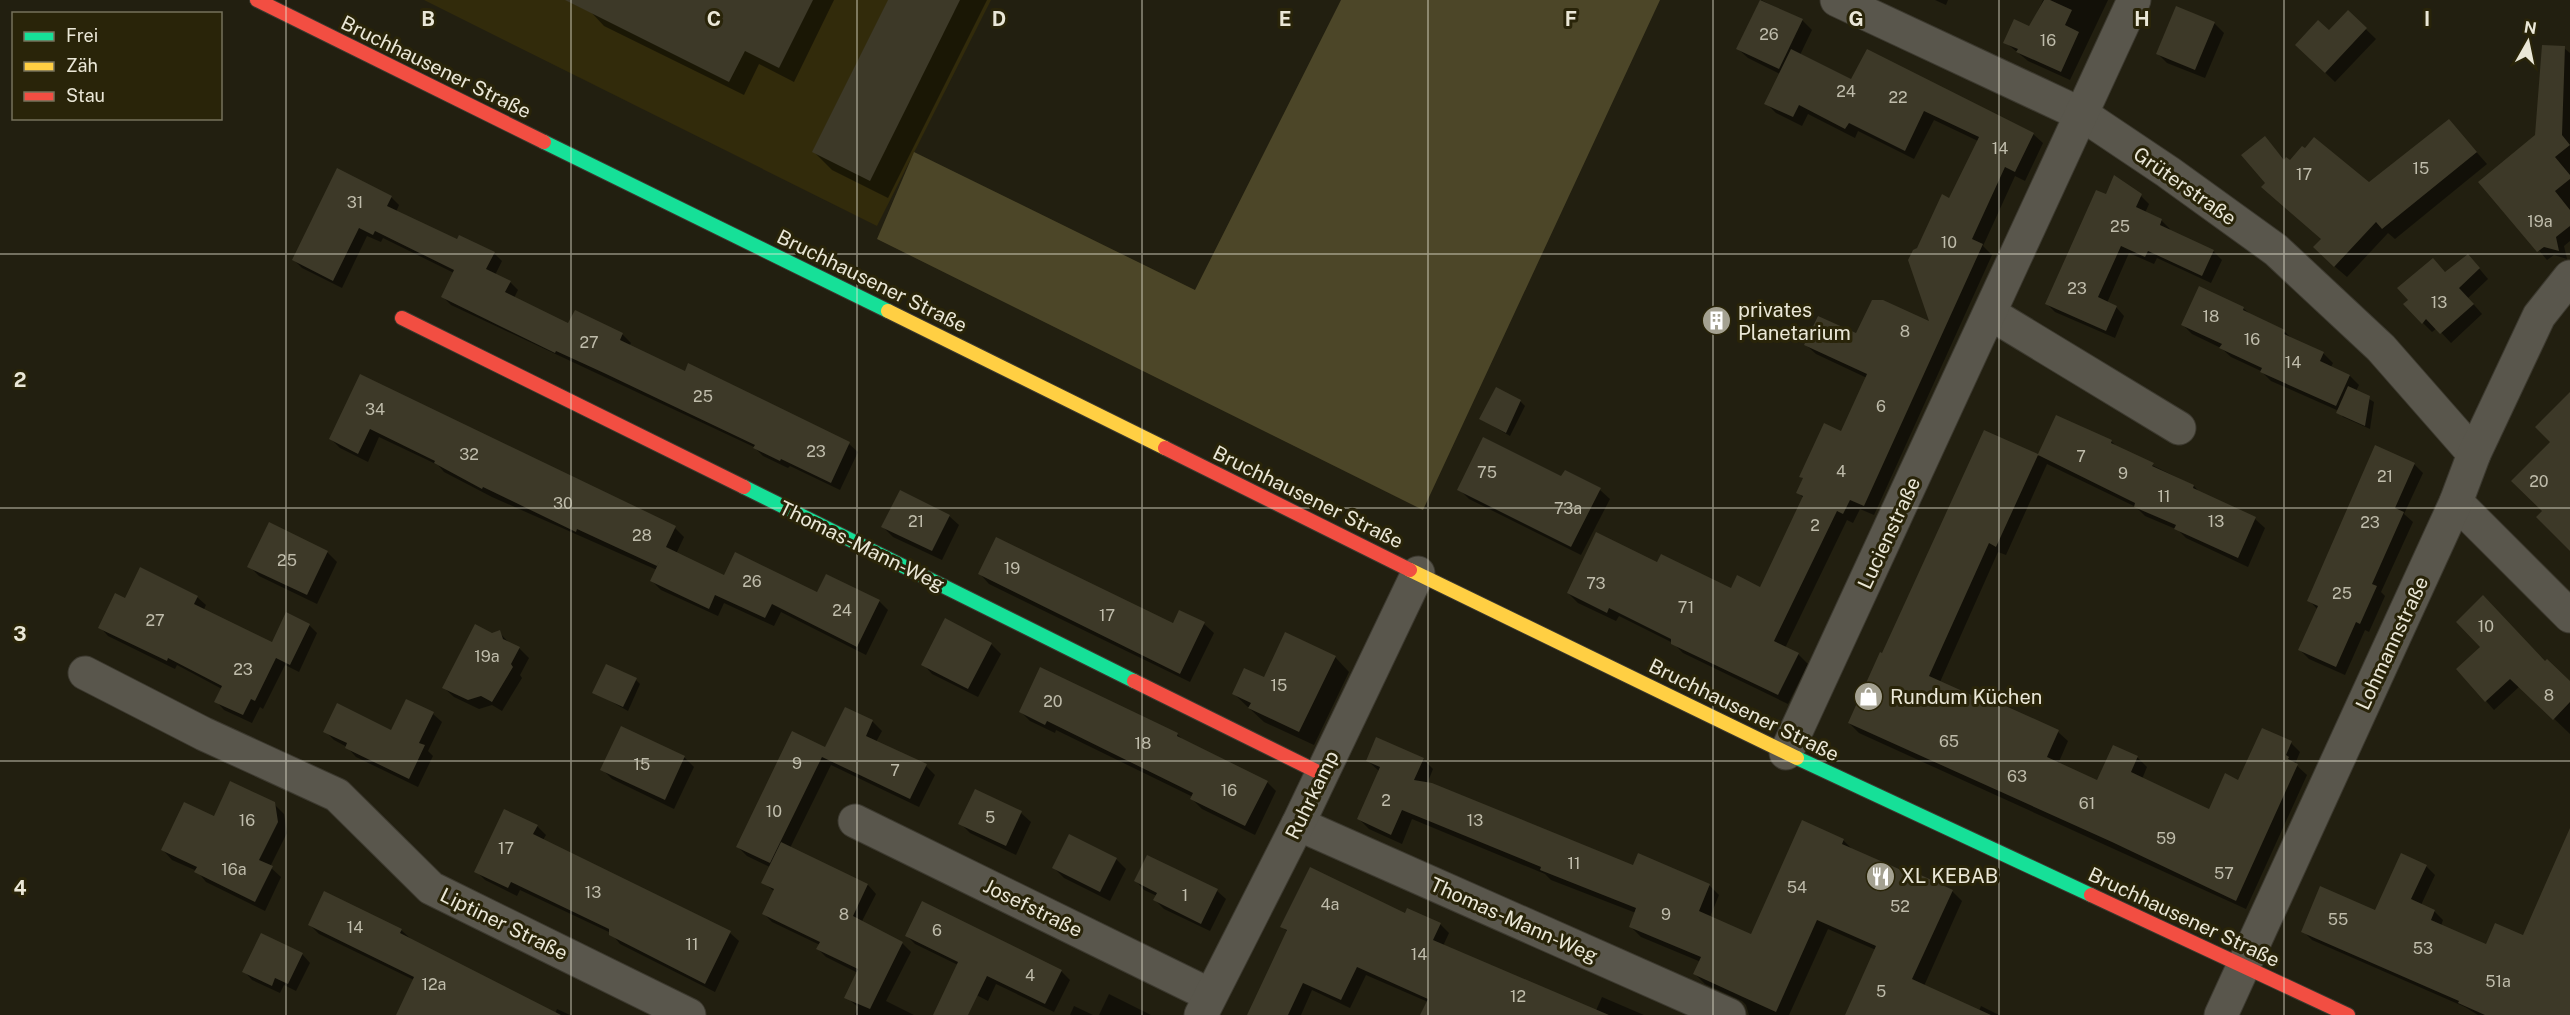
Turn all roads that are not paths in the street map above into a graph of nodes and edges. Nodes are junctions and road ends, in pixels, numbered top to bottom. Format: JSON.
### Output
{"nodes":[{"id":1,"x":257,"y":0,"type":"edge"},
{"id":2,"x":1837,"y":0,"type":"edge"},
{"id":3,"x":2134,"y":0,"type":"edge"},
{"id":4,"x":2083,"y":115,"type":"junction"},
{"id":5,"x":2570,"y":277,"type":"edge"},
{"id":6,"x":1991,"y":314,"type":"junction"},
{"id":7,"x":402,"y":318,"type":"dead end"},
{"id":8,"x":2179,"y":428,"type":"dead end"},
{"id":9,"x":2475,"y":454,"type":"junction"},
{"id":10,"x":2456,"y":502,"type":"junction"},
{"id":11,"x":1418,"y":573,"type":"junction"},
{"id":12,"x":2570,"y":616,"type":"edge"},
{"id":13,"x":85,"y":673,"type":"dead end"},
{"id":14,"x":1786,"y":753,"type":"junction"},
{"id":15,"x":1322,"y":774,"type":"junction"},
{"id":16,"x":855,"y":821,"type":"dead end"},
{"id":17,"x":1298,"y":825,"type":"junction"},
{"id":18,"x":2244,"y":968,"type":"junction"},
{"id":19,"x":1205,"y":1005,"type":"edge"},
{"id":20,"x":689,"y":1015,"type":"edge"},
{"id":21,"x":1729,"y":1015,"type":"edge"},
{"id":22,"x":2222,"y":1015,"type":"edge"},
{"id":23,"x":2348,"y":1015,"type":"edge"}],
"edges":[{"from":1,"to":11,"type":"street","name":"Bruchhausener Straße"},
{"from":2,"to":4,"type":"street","name":"Grüterstraße"},
{"from":3,"to":4,"type":"street","name":"Lucienstraße"},
{"from":4,"to":6,"type":"street","name":"Lucienstraße"},
{"from":4,"to":9,"type":"street","name":"Grüterstraße"},
{"from":5,"to":9,"type":"street","name":"Lohmannstraße"},
{"from":6,"to":8,"type":"street"},
{"from":6,"to":14,"type":"street","name":"Lucienstraße"},
{"from":7,"to":15,"type":"street","name":"Thomas-Mann-Weg"},
{"from":9,"to":10,"type":"street","name":"Lohmannstraße"},
{"from":10,"to":12,"type":"street"},
{"from":10,"to":18,"type":"street","name":"Lohmannstraße"},
{"from":11,"to":14,"type":"street","name":"Bruchhausener Straße"},
{"from":11,"to":15,"type":"street","name":"Ruhrkamp"},
{"from":13,"to":20,"type":"street","name":"Liptiner Straße"},
{"from":14,"to":18,"type":"street","name":"Bruchhausener Straße"},
{"from":15,"to":17,"type":"street","name":"Ruhrkamp"},
{"from":16,"to":19,"type":"street","name":"Josefstraße"},
{"from":17,"to":19,"type":"street","name":"Ruhrkamp"},
{"from":17,"to":21,"type":"street","name":"Thomas-Mann-Weg"},
{"from":18,"to":22,"type":"street","name":"Lohmannstraße"},
{"from":18,"to":23,"type":"street","name":"Bruchhausener Straße"}]}
